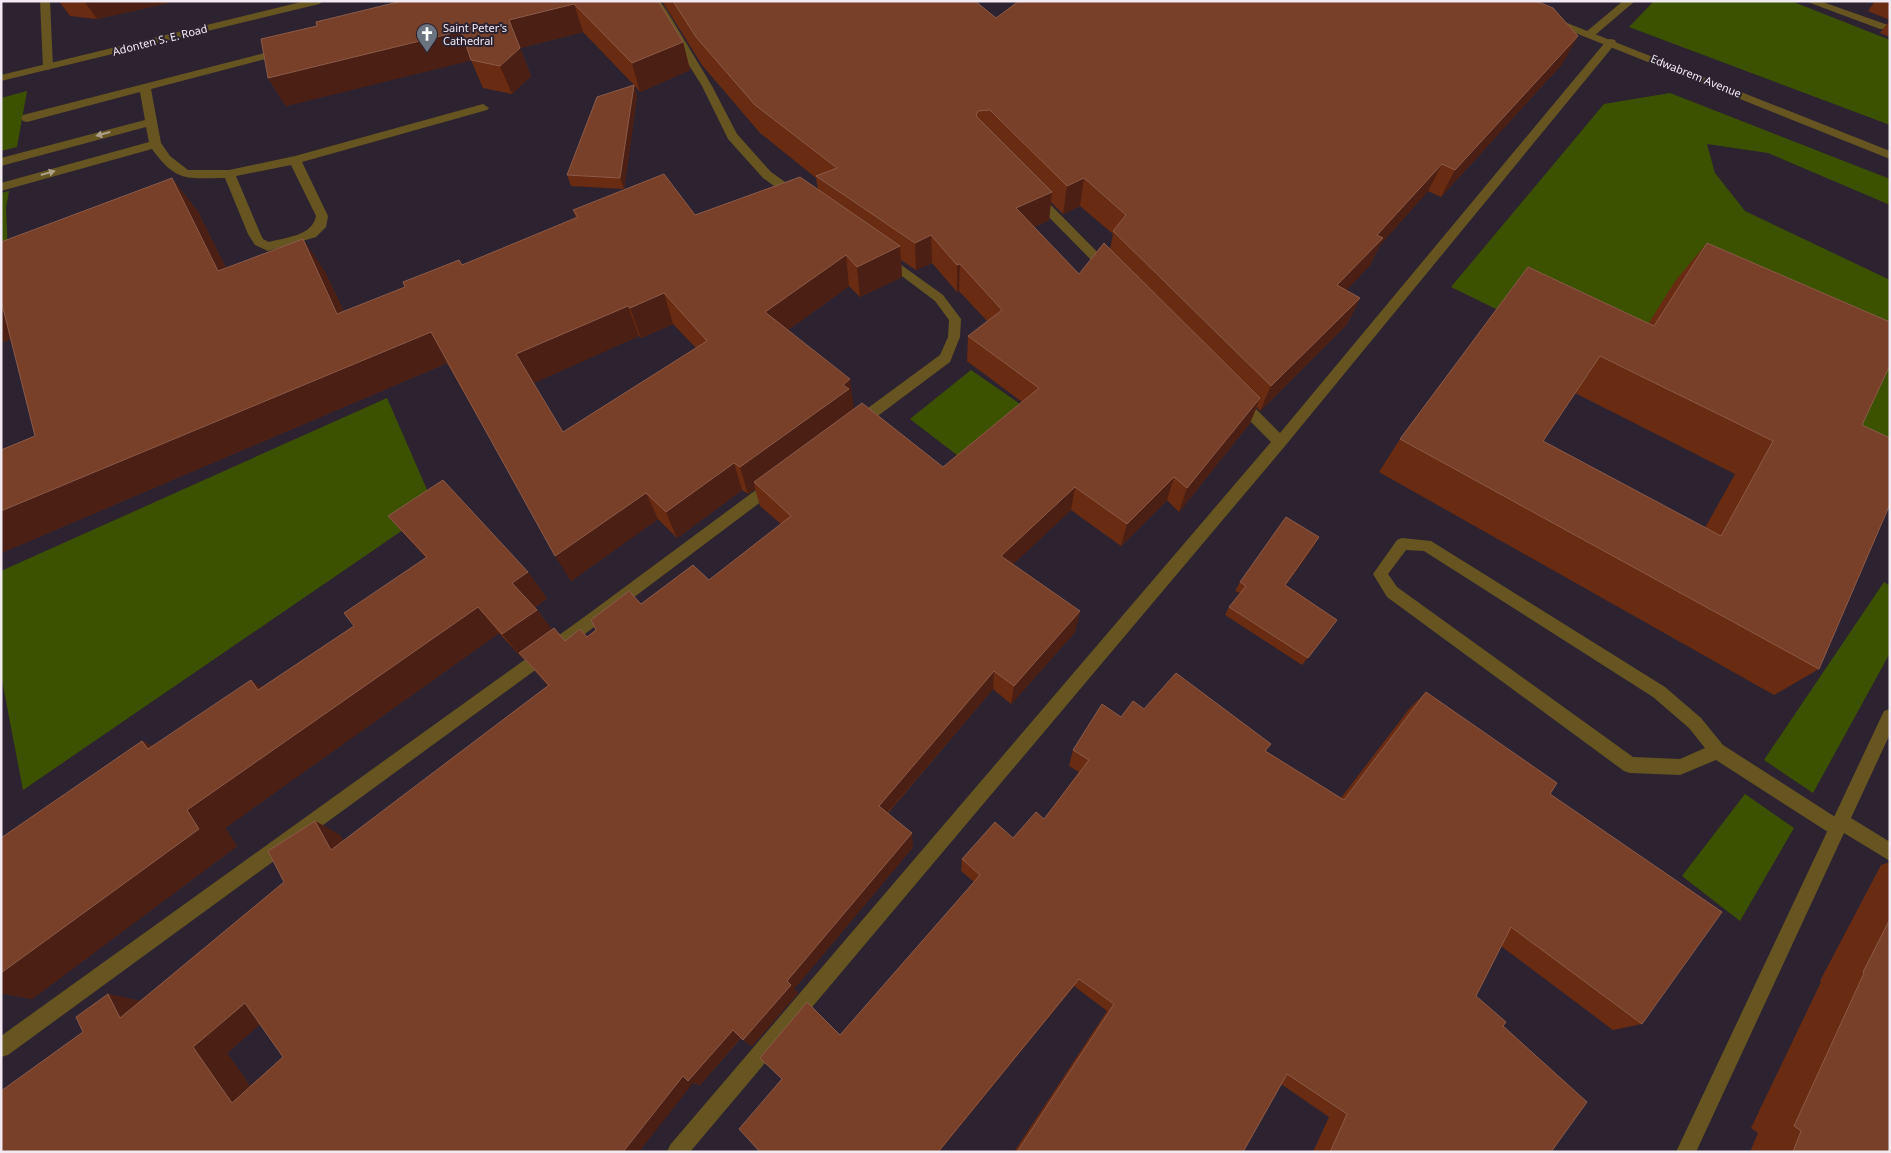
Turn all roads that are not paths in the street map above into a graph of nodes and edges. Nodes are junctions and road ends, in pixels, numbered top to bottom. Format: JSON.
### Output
{"nodes":[{"id":1,"x":45,"y":1,"type":"edge"},
{"id":2,"x":319,"y":1,"type":"edge"},
{"id":3,"x":654,"y":1,"type":"edge"},
{"id":4,"x":1630,"y":1,"type":"edge"},
{"id":5,"x":1810,"y":1,"type":"edge"},
{"id":6,"x":1545,"y":18,"type":"edge"},
{"id":7,"x":1884,"y":27,"type":"dead end"},
{"id":8,"x":1590,"y":34,"type":"junction"},
{"id":9,"x":1611,"y":42,"type":"junction"},
{"id":10,"x":295,"y":48,"type":"edge"},
{"id":11,"x":48,"y":67,"type":"junction"},
{"id":12,"x":1,"y":78,"type":"edge"},
{"id":13,"x":145,"y":87,"type":"junction"},
{"id":14,"x":483,"y":108,"type":"dead end"},
{"id":15,"x":27,"y":118,"type":"dead end"},
{"id":16,"x":150,"y":122,"type":"junction"},
{"id":17,"x":155,"y":144,"type":"junction"},
{"id":18,"x":1890,"y":155,"type":"edge"},
{"id":19,"x":295,"y":160,"type":"junction"},
{"id":20,"x":1,"y":162,"type":"edge"},
{"id":21,"x":229,"y":174,"type":"junction"},
{"id":22,"x":1024,"y":185,"type":"edge"},
{"id":23,"x":1,"y":187,"type":"edge"},
{"id":24,"x":804,"y":201,"type":"edge"},
{"id":25,"x":874,"y":249,"type":"edge"},
{"id":26,"x":1120,"y":283,"type":"edge"},
{"id":27,"x":1232,"y":393,"type":"edge"},
{"id":28,"x":849,"y":429,"type":"edge"},
{"id":29,"x":1280,"y":442,"type":"junction"},
{"id":30,"x":784,"y":477,"type":"edge"},
{"id":31,"x":1890,"y":716,"type":"edge"},
{"id":32,"x":1717,"y":751,"type":"junction"},
{"id":33,"x":1839,"y":825,"type":"junction"},
{"id":34,"x":1890,"y":852,"type":"edge"},
{"id":35,"x":1,"y":1048,"type":"edge"},
{"id":36,"x":677,"y":1152,"type":"edge"},
{"id":37,"x":1686,"y":1152,"type":"edge"}],
"edges":[{"from":1,"to":11,"type":"street"},
{"from":2,"to":11,"type":"street","name":"Adonten S. E. Road"},
{"from":3,"to":24,"type":"street"},
{"from":4,"to":8,"type":"street"},
{"from":5,"to":7,"type":"street"},
{"from":6,"to":8,"type":"street","name":"Edwabrem Avenue"},
{"from":8,"to":9,"type":"street","name":"Edwabrem Avenue"},
{"from":9,"to":18,"type":"street","name":"Edwabrem Avenue"},
{"from":9,"to":29,"type":"street"},
{"from":10,"to":13,"type":"street"},
{"from":11,"to":12,"type":"street","name":"Adonten S. E. Road"},
{"from":13,"to":15,"type":"street"},
{"from":13,"to":16,"type":"street"},
{"from":14,"to":19,"type":"street"},
{"from":16,"to":17,"type":"street"},
{"from":16,"to":20,"type":"street","one_way":true},
{"from":17,"to":21,"type":"street"},
{"from":23,"to":17,"type":"street","one_way":true},
{"from":19,"to":21,"type":"street"},
{"from":19,"to":21,"type":"street"},
{"from":22,"to":26,"type":"street"},
{"from":25,"to":28,"type":"street"},
{"from":27,"to":29,"type":"street"},
{"from":29,"to":36,"type":"street"},
{"from":30,"to":35,"type":"street"},
{"from":31,"to":33,"type":"street"},
{"from":32,"to":32,"type":"street"},
{"from":32,"to":33,"type":"street"},
{"from":33,"to":34,"type":"street"},
{"from":33,"to":37,"type":"street"}]}
